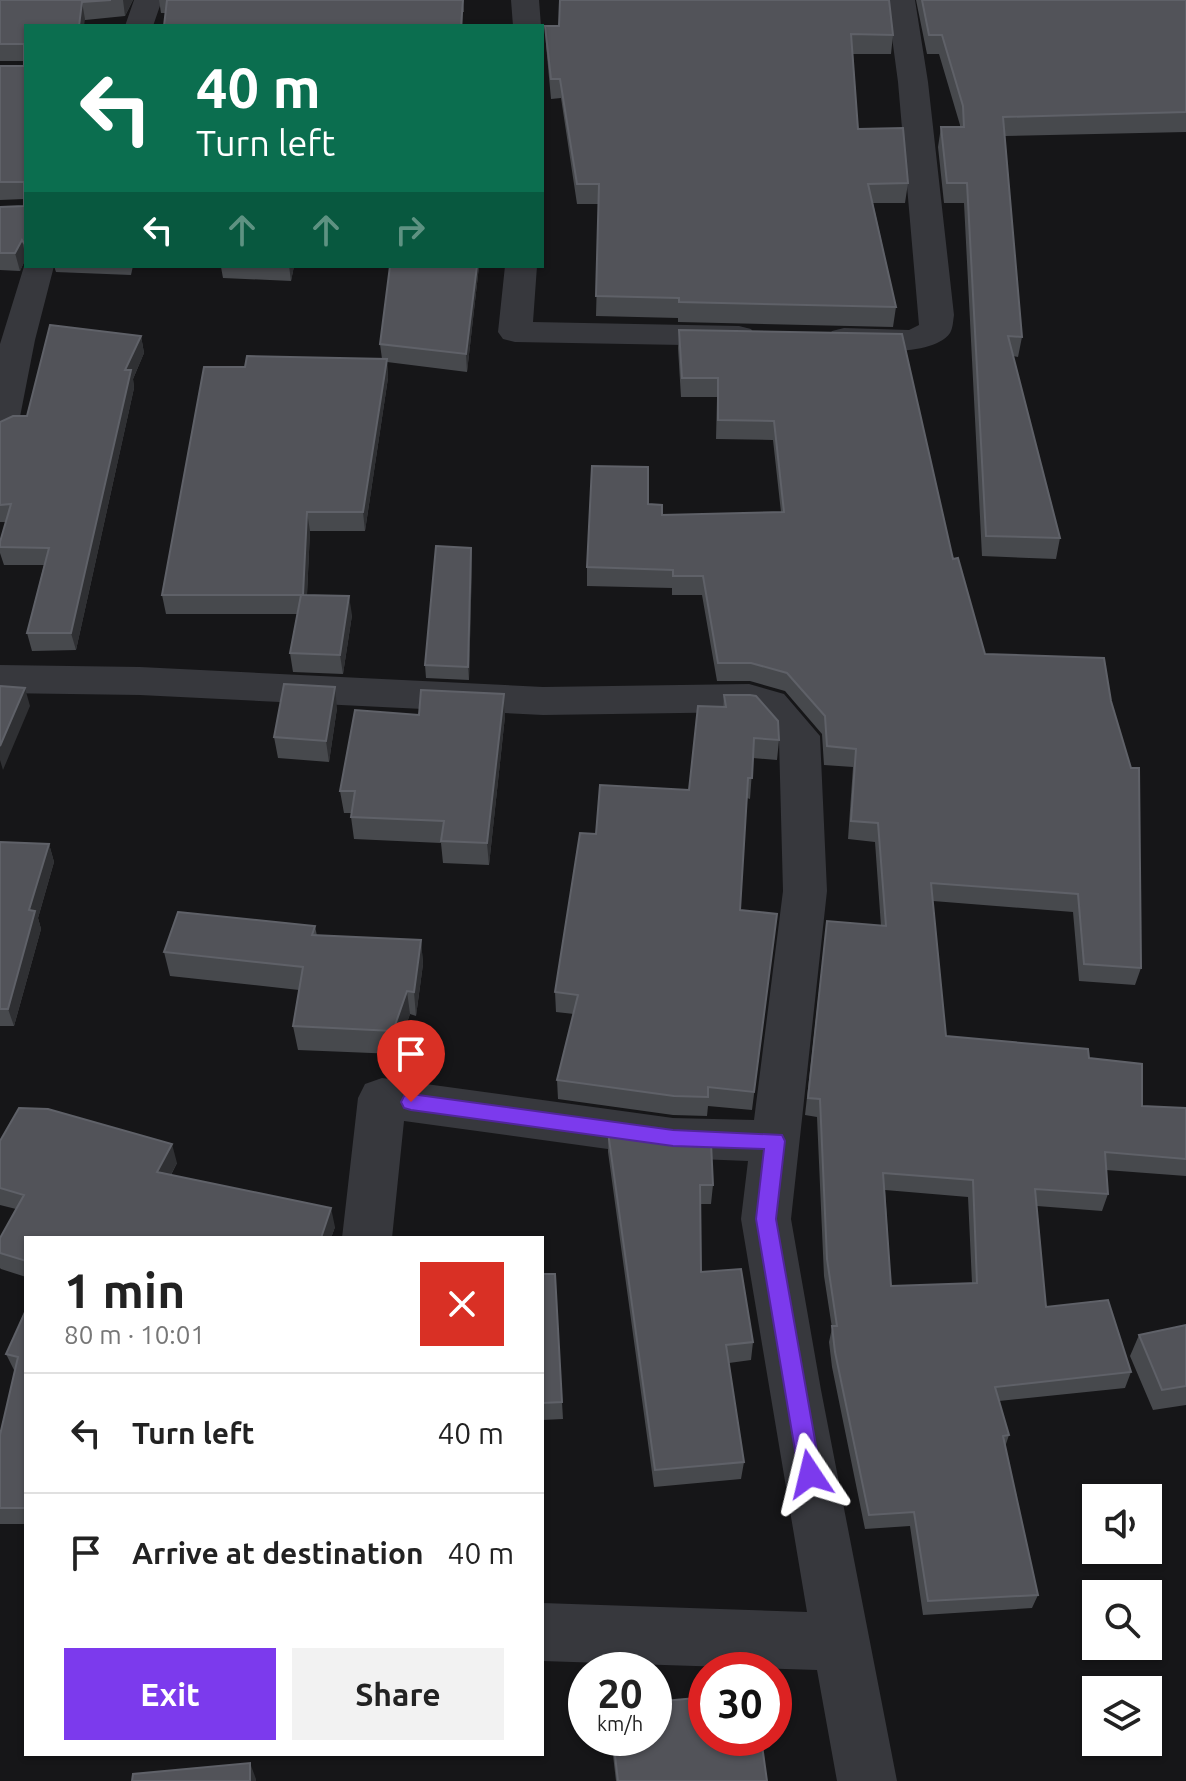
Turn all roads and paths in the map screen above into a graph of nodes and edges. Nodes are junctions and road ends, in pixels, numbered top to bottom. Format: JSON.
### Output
{"nodes":[{"id":1,"x":148,"y":0,"type":"edge"},
{"id":2,"x":525,"y":0,"type":"edge"},
{"id":3,"x":901,"y":0,"type":"edge"},
{"id":4,"x":140,"y":24,"type":"edge"},
{"id":5,"x":527,"y":24,"type":"edge"},
{"id":6,"x":37,"y":268,"type":"edge"},
{"id":7,"x":521,"y":268,"type":"edge"},
{"id":8,"x":771,"y":337,"type":"edge"},
{"id":9,"x":819,"y":338,"type":"edge"},
{"id":10,"x":0,"y":426,"type":"edge"},
{"id":11,"x":0,"y":679,"type":"edge"},
{"id":12,"x":775,"y":1141,"type":"junction"},
{"id":13,"x":367,"y":1236,"type":"edge"},
{"id":14,"x":544,"y":1632,"type":"edge"},
{"id":15,"x":841,"y":1642,"type":"junction"},
{"id":16,"x":867,"y":1781,"type":"edge"}],
"edges":[{"from":1,"to":4,"type":"street"},
{"from":2,"to":5,"type":"street"},
{"from":3,"to":9,"type":"street"},
{"from":6,"to":10,"type":"street"},
{"from":7,"to":8,"type":"street"},
{"from":11,"to":12,"type":"street"},
{"from":12,"to":13,"type":"street"},
{"from":12,"to":15,"type":"street"},
{"from":14,"to":15,"type":"street"},
{"from":15,"to":16,"type":"street"}]}
